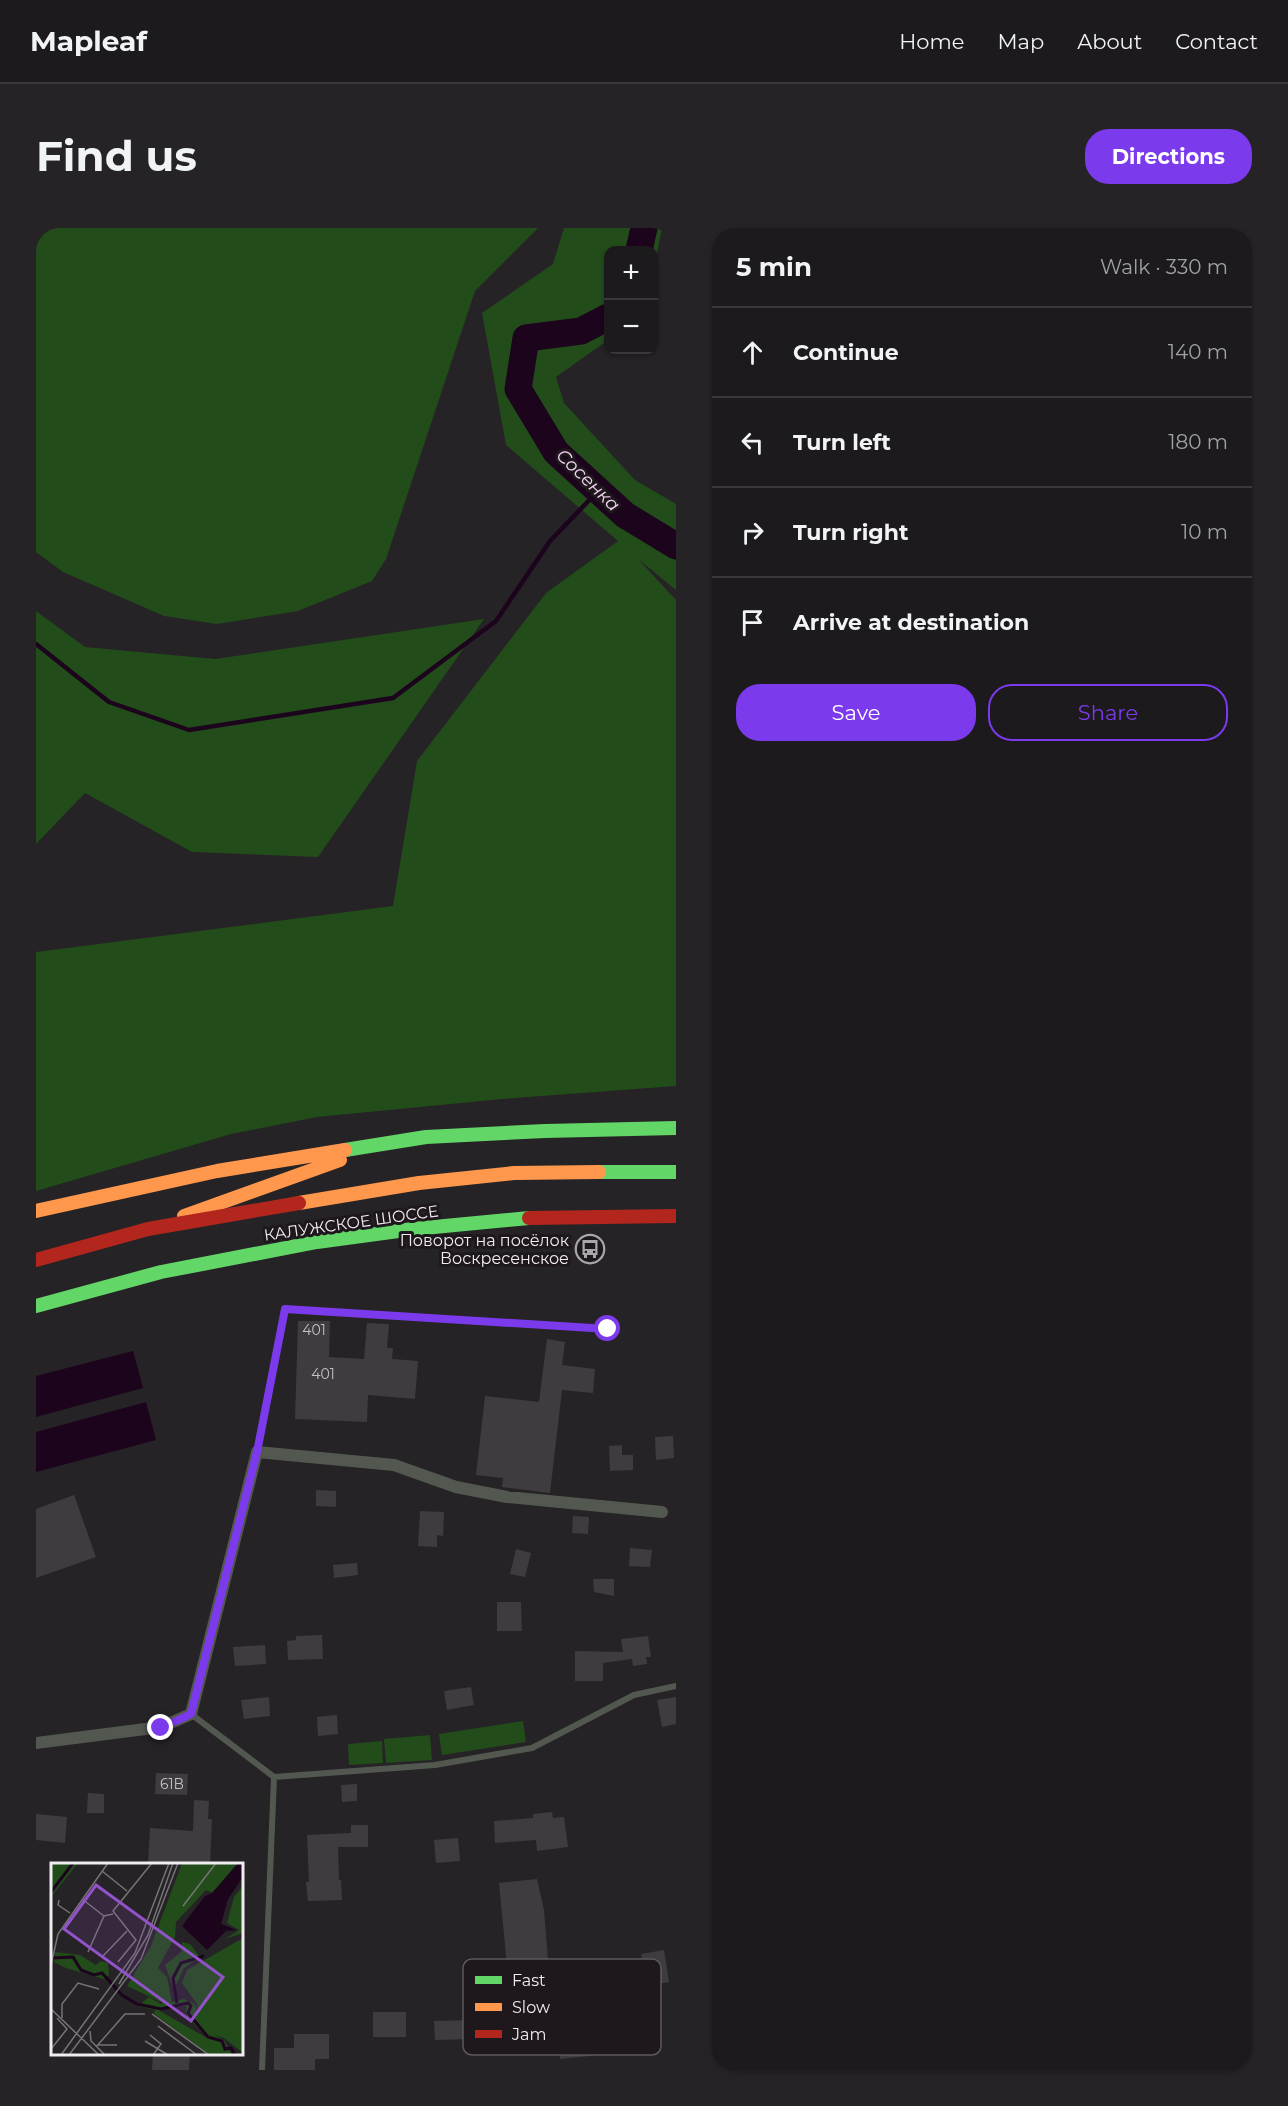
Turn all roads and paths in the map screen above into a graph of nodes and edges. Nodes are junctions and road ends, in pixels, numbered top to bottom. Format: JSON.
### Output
{"nodes":[{"id":1,"x":676,"y":1128,"type":"edge"},
{"id":2,"x":387,"y":1144,"type":"junction"},
{"id":3,"x":676,"y":1172,"type":"edge"},
{"id":4,"x":36,"y":1211,"type":"edge"},
{"id":5,"x":676,"y":1216,"type":"edge"},
{"id":6,"x":148,"y":1229,"type":"junction"},
{"id":7,"x":36,"y":1260,"type":"edge"},
{"id":8,"x":36,"y":1306,"type":"edge"},
{"id":9,"x":608,"y":1329,"type":"dead end"},
{"id":10,"x":257,"y":1452,"type":"junction"},
{"id":11,"x":662,"y":1512,"type":"dead end"},
{"id":12,"x":676,"y":1686,"type":"edge"},
{"id":13,"x":191,"y":1714,"type":"junction"},
{"id":14,"x":36,"y":1743,"type":"edge"},
{"id":15,"x":274,"y":1777,"type":"junction"},
{"id":16,"x":262,"y":2070,"type":"edge"}],
"edges":[{"from":1,"to":2,"type":"main road"},
{"from":2,"to":4,"type":"main road"},
{"from":2,"to":6,"type":"main road"},
{"from":3,"to":6,"type":"main road","name":"КАЛУЖСКОЕ ШОССЕ"},
{"from":5,"to":8,"type":"main road","name":"КАЛУЖСКОЕ ШОССЕ"},
{"from":6,"to":7,"type":"main road","name":"КАЛУЖСКОЕ ШОССЕ"},
{"from":9,"to":10,"type":"lane"},
{"from":10,"to":11,"type":"street"},
{"from":10,"to":13,"type":"street"},
{"from":12,"to":15,"type":"lane"},
{"from":13,"to":14,"type":"street"},
{"from":13,"to":15,"type":"lane"},
{"from":15,"to":16,"type":"lane"}]}
